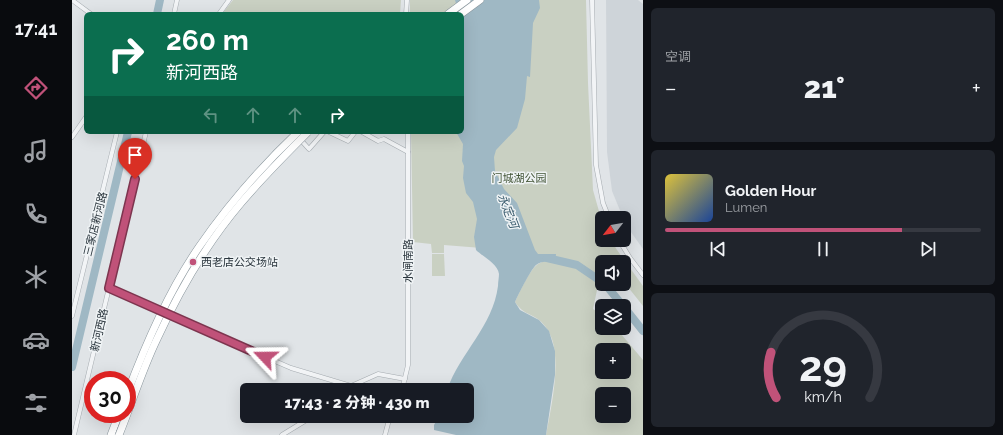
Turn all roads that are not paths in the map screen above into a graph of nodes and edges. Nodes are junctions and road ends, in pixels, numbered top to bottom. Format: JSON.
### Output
{"nodes":[{"id":1,"x":72,"y":0,"type":"edge"},
{"id":2,"x":177,"y":0,"type":"edge"},
{"id":3,"x":229,"y":0,"type":"edge"},
{"id":4,"x":407,"y":0,"type":"edge"},
{"id":5,"x":467,"y":0,"type":"edge"},
{"id":6,"x":480,"y":0,"type":"edge"},
{"id":7,"x":592,"y":0,"type":"edge"},
{"id":8,"x":89,"y":12,"type":"edge"},
{"id":9,"x":174,"y":12,"type":"edge"},
{"id":10,"x":220,"y":12,"type":"edge"},
{"id":11,"x":406,"y":12,"type":"edge"},
{"id":12,"x":451,"y":12,"type":"edge"},
{"id":13,"x":464,"y":12,"type":"edge"},
{"id":14,"x":84,"y":120,"type":"edge"},
{"id":15,"x":116,"y":134,"type":"edge"},
{"id":16,"x":146,"y":134,"type":"edge"},
{"id":17,"x":296,"y":134,"type":"edge"},
{"id":18,"x":296,"y":134,"type":"edge"},
{"id":19,"x":306,"y":134,"type":"edge"},
{"id":20,"x":322,"y":134,"type":"edge"},
{"id":21,"x":333,"y":134,"type":"edge"},
{"id":22,"x":353,"y":134,"type":"edge"},
{"id":23,"x":366,"y":134,"type":"edge"},
{"id":24,"x":408,"y":134,"type":"edge"},
{"id":25,"x":72,"y":137,"type":"edge"},
{"id":26,"x":408,"y":152,"type":"junction"},
{"id":27,"x":606,"y":211,"type":"edge"},
{"id":28,"x":623,"y":247,"type":"edge"},
{"id":29,"x":643,"y":275,"type":"edge"},
{"id":30,"x":109,"y":288,"type":"junction"},
{"id":31,"x":73,"y":303,"type":"edge"},
{"id":32,"x":72,"y":316,"type":"edge"},
{"id":33,"x":136,"y":371,"type":"edge"},
{"id":34,"x":405,"y":379,"type":"junction"},
{"id":35,"x":341,"y":383,"type":"edge"},
{"id":36,"x":358,"y":383,"type":"edge"},
{"id":37,"x":404,"y":383,"type":"edge"},
{"id":38,"x":116,"y":423,"type":"edge"},
{"id":39,"x":302,"y":423,"type":"edge"},
{"id":40,"x":388,"y":423,"type":"edge"},
{"id":41,"x":74,"y":435,"type":"edge"},
{"id":42,"x":111,"y":435,"type":"edge"},
{"id":43,"x":119,"y":435,"type":"edge"},
{"id":44,"x":282,"y":435,"type":"edge"},
{"id":45,"x":385,"y":435,"type":"edge"}],
"edges":[{"from":1,"to":8,"type":"street"},
{"from":2,"to":9,"type":"street"},
{"from":3,"to":10,"type":"street"},
{"from":4,"to":11,"type":"street"},
{"from":5,"to":12,"type":"highway"},
{"from":6,"to":13,"type":"highway"},
{"from":7,"to":27,"type":"street"},
{"from":14,"to":25,"type":"street"},
{"from":15,"to":31,"type":"street","name":"三家店新河路"},
{"from":16,"to":30,"type":"street","name":"新河西路"},
{"from":17,"to":20,"type":"street"},
{"from":18,"to":33,"type":"highway","bridge":true},
{"from":19,"to":43,"type":"highway","bridge":true},
{"from":21,"to":22,"type":"street"},
{"from":23,"to":26,"type":"street"},
{"from":24,"to":26,"type":"street","name":"水闸南路"},
{"from":26,"to":34,"type":"street","name":"水闸南路"},
{"from":28,"to":29,"type":"street"},
{"from":30,"to":35,"type":"street"},
{"from":30,"to":41,"type":"street","name":"新河西路"},
{"from":31,"to":32,"type":"street","name":"三家店新河路"},
{"from":34,"to":36,"type":"street"},
{"from":34,"to":37,"type":"street","name":"水闸南路"},
{"from":38,"to":42,"type":"highway"},
{"from":39,"to":44,"type":"street"},
{"from":40,"to":45,"type":"street"}]}
